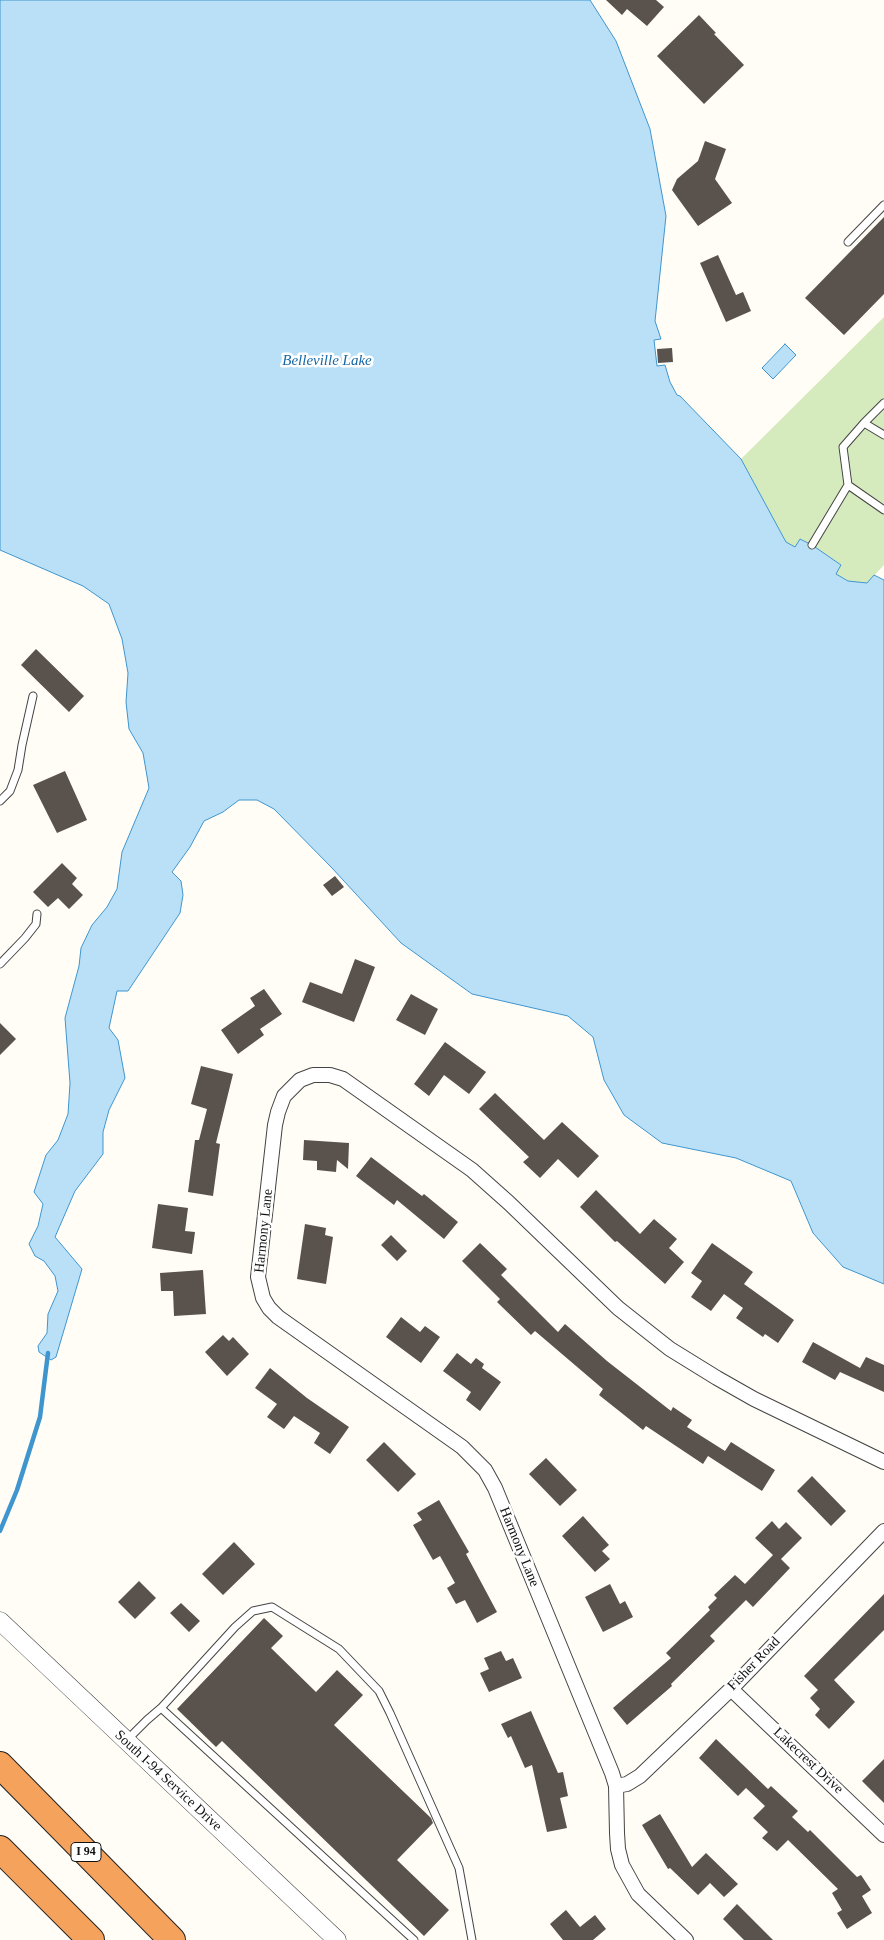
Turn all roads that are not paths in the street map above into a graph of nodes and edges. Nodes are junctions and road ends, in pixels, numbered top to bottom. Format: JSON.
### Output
{"nodes":[{"id":1,"x":884,"y":205,"type":"edge"},
{"id":2,"x":848,"y":242,"type":"dead end"},
{"id":3,"x":884,"y":403,"type":"edge"},
{"id":4,"x":864,"y":423,"type":"junction"},
{"id":5,"x":884,"y":435,"type":"edge"},
{"id":6,"x":848,"y":484,"type":"junction"},
{"id":7,"x":884,"y":510,"type":"edge"},
{"id":8,"x":812,"y":545,"type":"dead end"},
{"id":9,"x":33,"y":696,"type":"dead end"},
{"id":10,"x":0,"y":801,"type":"edge"},
{"id":11,"x":37,"y":914,"type":"dead end"},
{"id":12,"x":0,"y":964,"type":"edge"},
{"id":13,"x":884,"y":1462,"type":"edge"},
{"id":14,"x":884,"y":1531,"type":"edge"},
{"id":15,"x":0,"y":1621,"type":"edge"},
{"id":16,"x":731,"y":1689,"type":"junction"},
{"id":17,"x":161,"y":1708,"type":"junction"},
{"id":18,"x":126,"y":1741,"type":"junction"},
{"id":19,"x":0,"y":1765,"type":"edge"},
{"id":20,"x":616,"y":1786,"type":"junction"},
{"id":21,"x":884,"y":1834,"type":"edge"},
{"id":22,"x":0,"y":1849,"type":"edge"},
{"id":23,"x":0,"y":1872,"type":"edge"},
{"id":24,"x":472,"y":1939,"type":"edge"},
{"id":25,"x":68,"y":1940,"type":"edge"},
{"id":26,"x":91,"y":1940,"type":"edge"},
{"id":27,"x":172,"y":1940,"type":"edge"},
{"id":28,"x":337,"y":1940,"type":"edge"},
{"id":29,"x":414,"y":1940,"type":"edge"},
{"id":30,"x":686,"y":1940,"type":"edge"}],
"edges":[{"from":1,"to":2,"type":"lane"},
{"from":3,"to":4,"type":"lane"},
{"from":4,"to":5,"type":"lane"},
{"from":4,"to":6,"type":"lane"},
{"from":6,"to":7,"type":"lane"},
{"from":6,"to":8,"type":"lane"},
{"from":9,"to":10,"type":"lane"},
{"from":11,"to":12,"type":"lane"},
{"from":13,"to":20,"type":"street","name":"Harmony Lane"},
{"from":14,"to":16,"type":"street","name":"Fisher Road"},
{"from":15,"to":18,"type":"street","name":"South I-94 Service Drive"},
{"from":16,"to":20,"type":"street","name":"Fisher Road"},
{"from":16,"to":21,"type":"street","name":"Lakecrest Drive"},
{"from":17,"to":18,"type":"lane"},
{"from":17,"to":24,"type":"lane"},
{"from":17,"to":29,"type":"lane"},
{"from":18,"to":28,"type":"street","name":"South I-94 Service Drive"},
{"from":19,"to":27,"type":"highway","number":"I 94"},
{"from":20,"to":30,"type":"street","name":"Harmony Lane"},
{"from":22,"to":26,"type":"highway"},
{"from":23,"to":25,"type":"highway"}]}
